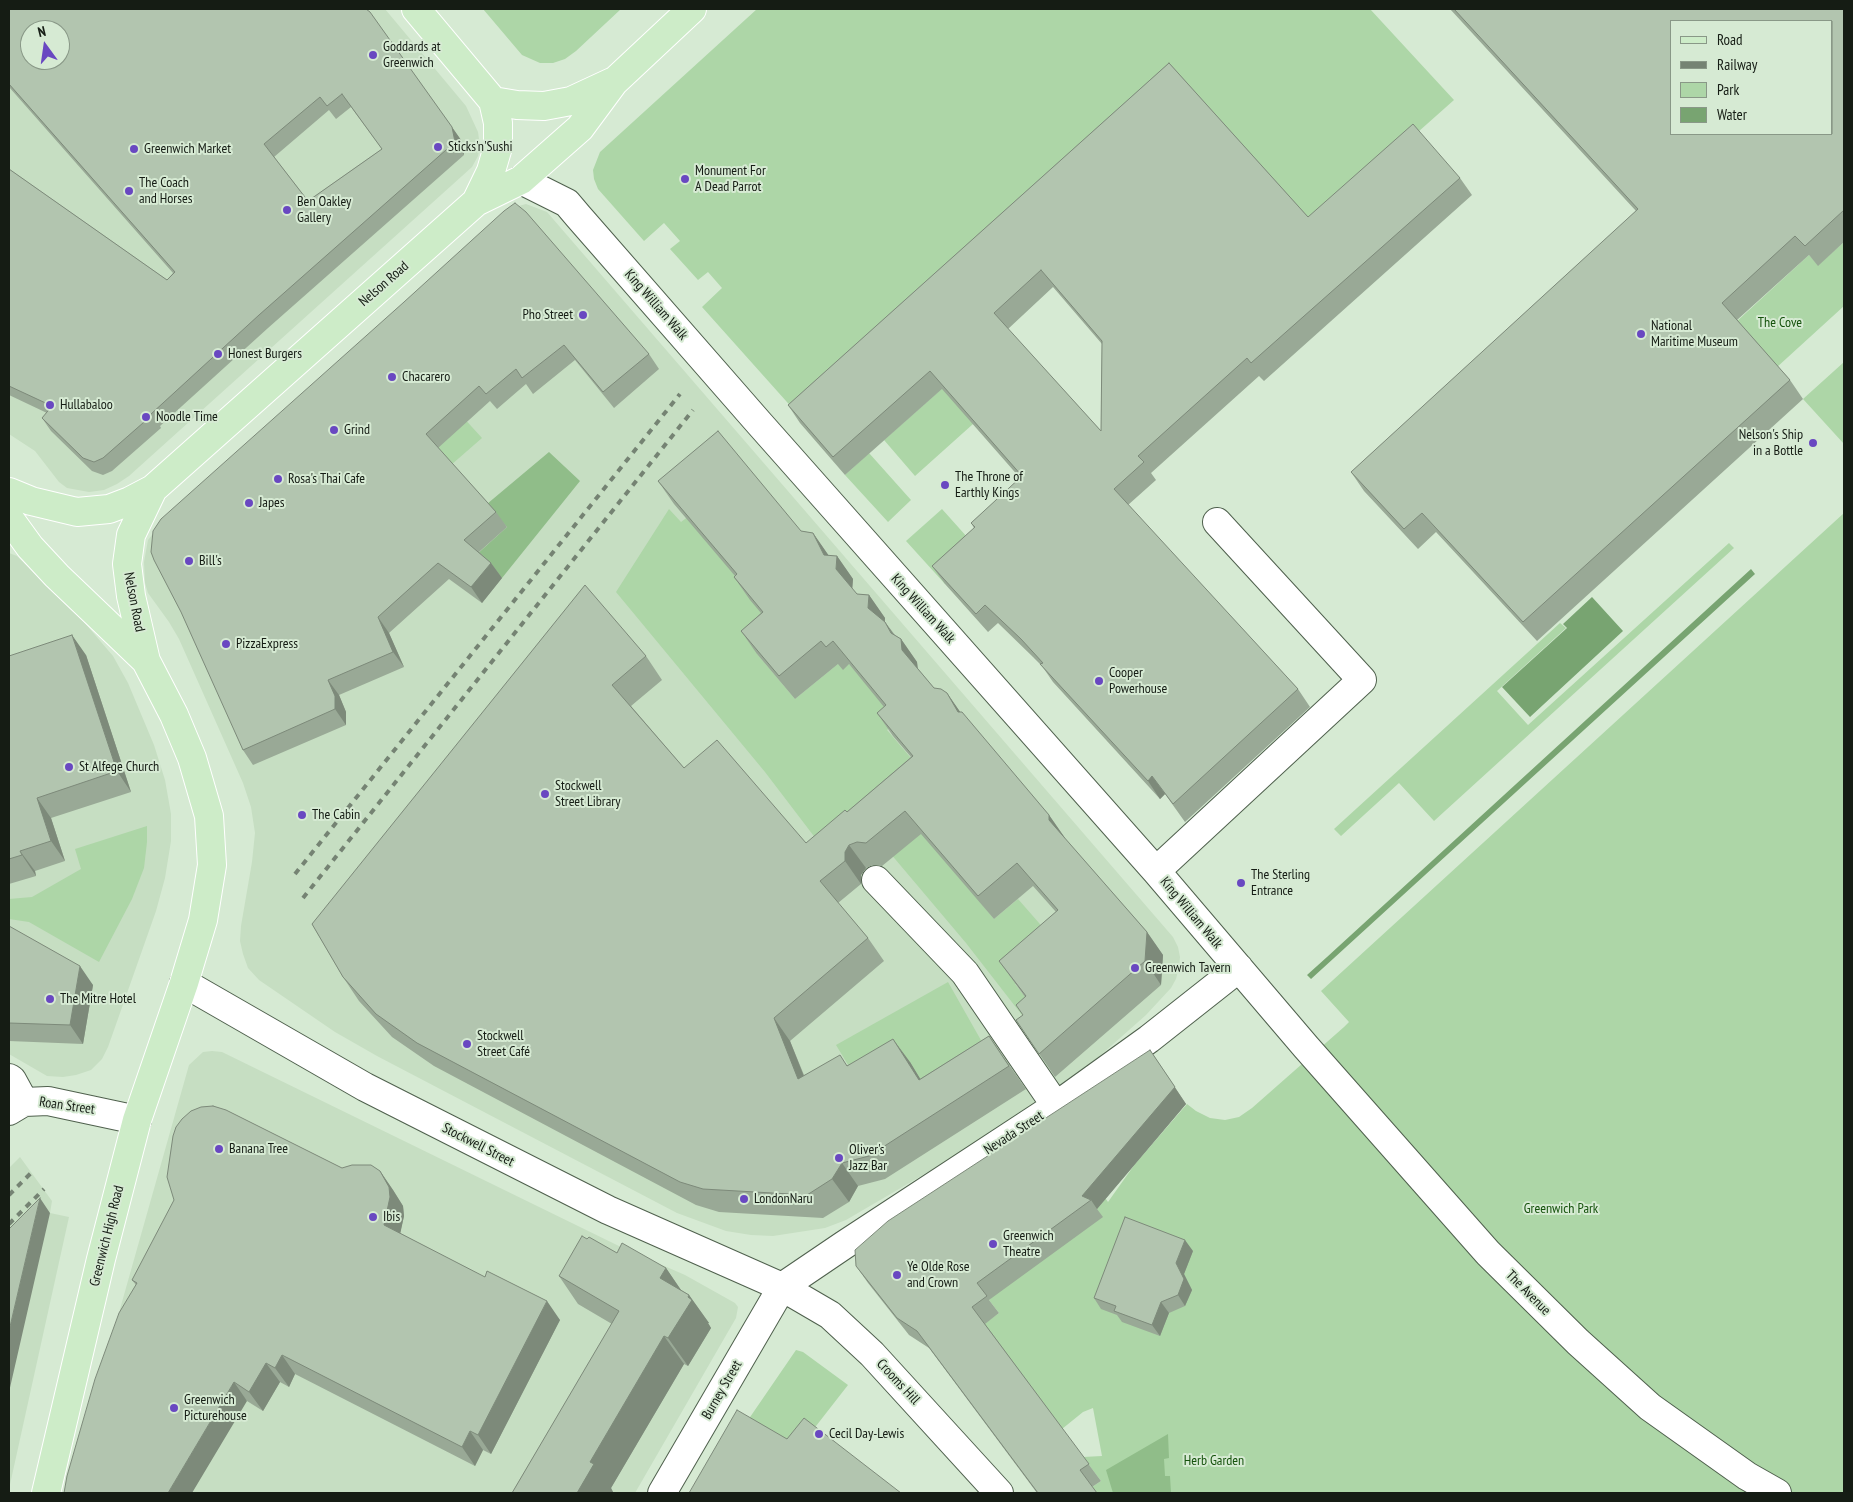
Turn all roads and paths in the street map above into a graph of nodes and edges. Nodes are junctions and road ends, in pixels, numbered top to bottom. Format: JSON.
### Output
{"nodes":[{"id":1,"x":416,"y":9,"type":"edge"},
{"id":2,"x":692,"y":9,"type":"edge"},
{"id":3,"x":614,"y":82,"type":"junction"},
{"id":4,"x":493,"y":101,"type":"junction"},
{"id":5,"x":521,"y":180,"type":"junction"},
{"id":6,"x":476,"y":202,"type":"junction"},
{"id":7,"x":152,"y":489,"type":"junction"},
{"id":8,"x":9,"y":492,"type":"edge"},
{"id":9,"x":9,"y":518,"type":"edge"},
{"id":10,"x":1217,"y":522,"type":"dead end"},
{"id":11,"x":146,"y":661,"type":"junction"},
{"id":12,"x":1156,"y":871,"type":"junction"},
{"id":13,"x":876,"y":880,"type":"dead end"},
{"id":14,"x":1238,"y":968,"type":"junction"},
{"id":15,"x":184,"y":983,"type":"junction"},
{"id":16,"x":1313,"y":1055,"type":"joint"},
{"id":17,"x":9,"y":1078,"type":"edge"},
{"id":18,"x":17,"y":1106,"type":"edge"},
{"id":19,"x":1056,"y":1106,"type":"junction"},
{"id":20,"x":137,"y":1120,"type":"junction"},
{"id":21,"x":782,"y":1287,"type":"junction"},
{"id":22,"x":46,"y":1493,"type":"edge"},
{"id":23,"x":662,"y":1493,"type":"edge"},
{"id":24,"x":999,"y":1493,"type":"edge"},
{"id":25,"x":1777,"y":1493,"type":"edge"}],
"edges":[{"from":1,"to":4,"type":"main road"},
{"from":2,"to":3,"type":"main road"},
{"from":3,"to":4,"type":"main road"},
{"from":3,"to":5,"type":"main road","name":"Nelson Road"},
{"from":4,"to":6,"type":"main road"},
{"from":5,"to":6,"type":"main road","name":"Nelson Road"},
{"from":5,"to":12,"type":"street","name":"King William Walk"},
{"from":6,"to":7,"type":"main road","name":"Nelson Road"},
{"from":7,"to":8,"type":"main road","name":"Nelson Road"},
{"from":7,"to":11,"type":"main road","name":"Nelson Road"},
{"from":9,"to":11,"type":"main road"},
{"from":10,"to":12,"type":"street"},
{"from":11,"to":15,"type":"main road","name":"Greenwich High Road"},
{"from":12,"to":14,"type":"street","name":"King William Walk"},
{"from":13,"to":19,"type":"street"},
{"from":14,"to":16,"type":"street","name":"King William Walk"},
{"from":14,"to":19,"type":"street","name":"Nevada Street"},
{"from":15,"to":20,"type":"main road","name":"Greenwich High Road"},
{"from":15,"to":21,"type":"street","name":"Stockwell Street"},
{"from":16,"to":25,"type":"street","name":"The Avenue"},
{"from":17,"to":18,"type":"street","name":"Roan Street"},
{"from":18,"to":20,"type":"street","name":"Roan Street"},
{"from":19,"to":21,"type":"street","name":"Nevada Street"},
{"from":20,"to":22,"type":"main road","name":"Greenwich High Road"},
{"from":21,"to":23,"type":"street","name":"Burney Street"},
{"from":21,"to":24,"type":"street","name":"Crooms Hill"}]}
